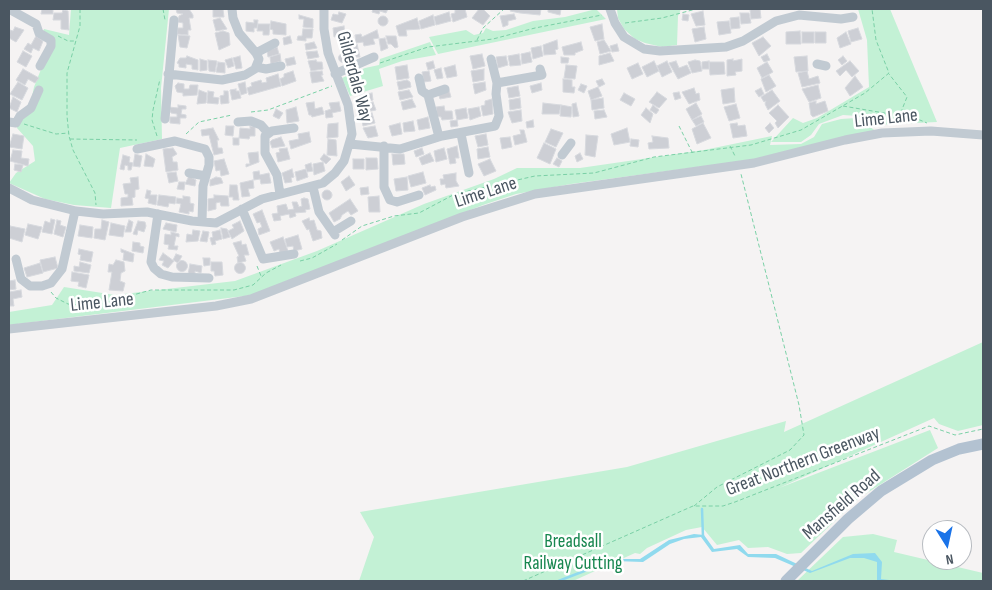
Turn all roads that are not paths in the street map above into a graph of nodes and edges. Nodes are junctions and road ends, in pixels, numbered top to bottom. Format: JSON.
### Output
{"nodes":[{"id":1,"x":9,"y":9,"type":"edge"},
{"id":2,"x":232,"y":9,"type":"edge"},
{"id":3,"x":324,"y":9,"type":"edge"},
{"id":4,"x":611,"y":11,"type":"edge"},
{"id":5,"x":799,"y":12,"type":"edge"},
{"id":6,"x":853,"y":17,"type":"dead end"},
{"id":7,"x":174,"y":20,"type":"dead end"},
{"id":8,"x":275,"y":43,"type":"dead end"},
{"id":9,"x":256,"y":53,"type":"junction"},
{"id":10,"x":374,"y":58,"type":"road end"},
{"id":11,"x":492,"y":59,"type":"dead end"},
{"id":12,"x":40,"y":66,"type":"dead end"},
{"id":13,"x":281,"y":66,"type":"dead end"},
{"id":14,"x":256,"y":67,"type":"junction"},
{"id":15,"x":540,"y":69,"type":"dead end"},
{"id":16,"x":168,"y":74,"type":"junction"},
{"id":17,"x":337,"y":78,"type":"junction"},
{"id":18,"x":419,"y":78,"type":"dead end"},
{"id":19,"x":497,"y":82,"type":"junction"},
{"id":20,"x":445,"y":89,"type":"dead end"},
{"id":21,"x":39,"y":90,"type":"dead end"},
{"id":22,"x":428,"y":95,"type":"junction"},
{"id":23,"x":237,"y":118,"type":"road end"},
{"id":24,"x":165,"y":119,"type":"dead end"},
{"id":25,"x":12,"y":122,"type":"edge"},
{"id":26,"x":498,"y":123,"type":"junction"},
{"id":27,"x":508,"y":126,"type":"dead end"},
{"id":28,"x":294,"y":128,"type":"dead end"},
{"id":29,"x":268,"y":133,"type":"junction"},
{"id":30,"x":461,"y":134,"type":"junction"},
{"id":31,"x":983,"y":135,"type":"edge"},
{"id":32,"x":439,"y":137,"type":"junction"},
{"id":33,"x":571,"y":143,"type":"dead end"},
{"id":34,"x":350,"y":144,"type":"junction"},
{"id":35,"x":384,"y":146,"type":"junction"},
{"id":36,"x":137,"y":149,"type":"dead end"},
{"id":37,"x":562,"y":156,"type":"dead end"},
{"id":38,"x":189,"y":173,"type":"dead end"},
{"id":39,"x":469,"y":173,"type":"dead end"},
{"id":40,"x":206,"y":176,"type":"junction"},
{"id":41,"x":313,"y":187,"type":"junction"},
{"id":42,"x":9,"y":188,"type":"edge"},
{"id":43,"x":280,"y":194,"type":"junction"},
{"id":44,"x":419,"y":195,"type":"dead end"},
{"id":45,"x":242,"y":209,"type":"junction"},
{"id":46,"x":75,"y":211,"type":"junction"},
{"id":47,"x":158,"y":214,"type":"junction"},
{"id":48,"x":351,"y":221,"type":"dead end"},
{"id":49,"x":202,"y":222,"type":"junction"},
{"id":50,"x":293,"y":258,"type":"road end"},
{"id":51,"x":16,"y":259,"type":"dead end"},
{"id":52,"x":151,"y":262,"type":"junction"},
{"id":53,"x":143,"y":268,"type":"dead end"},
{"id":54,"x":209,"y":278,"type":"dead end"},
{"id":55,"x":9,"y":329,"type":"edge"},
{"id":56,"x":983,"y":444,"type":"edge"},
{"id":57,"x":786,"y":581,"type":"edge"}],
"edges":[{"from":1,"to":12,"type":"street"},
{"from":2,"to":9,"type":"street"},
{"from":3,"to":17,"type":"street","name":"Gilderdale Way"},
{"from":4,"to":5,"type":"street"},
{"from":5,"to":6,"type":"street"},
{"from":7,"to":16,"type":"street"},
{"from":8,"to":9,"type":"street"},
{"from":9,"to":14,"type":"street"},
{"from":10,"to":17,"type":"street"},
{"from":11,"to":19,"type":"street"},
{"from":13,"to":14,"type":"street"},
{"from":14,"to":16,"type":"street"},
{"from":15,"to":19,"type":"street"},
{"from":16,"to":24,"type":"street"},
{"from":17,"to":34,"type":"street","name":"Gilderdale Way"},
{"from":18,"to":22,"type":"street"},
{"from":19,"to":26,"type":"street"},
{"from":20,"to":22,"type":"street"},
{"from":21,"to":25,"type":"street"},
{"from":22,"to":32,"type":"street"},
{"from":23,"to":29,"type":"street"},
{"from":26,"to":27,"type":"street"},
{"from":26,"to":30,"type":"street"},
{"from":28,"to":29,"type":"street"},
{"from":29,"to":43,"type":"street"},
{"from":30,"to":32,"type":"street"},
{"from":30,"to":39,"type":"street"},
{"from":31,"to":55,"type":"street","name":"Lime Lane"},
{"from":32,"to":35,"type":"street"},
{"from":33,"to":37,"type":"street"},
{"from":34,"to":35,"type":"street"},
{"from":34,"to":41,"type":"street","name":"Gilderdale Way"},
{"from":35,"to":44,"type":"street"},
{"from":36,"to":40,"type":"street"},
{"from":38,"to":40,"type":"street"},
{"from":40,"to":49,"type":"street"},
{"from":41,"to":43,"type":"street","name":"Gilderdale Way"},
{"from":41,"to":48,"type":"street"},
{"from":42,"to":46,"type":"street","name":"Gilderdale Way"},
{"from":43,"to":45,"type":"street","name":"Gilderdale Way"},
{"from":45,"to":49,"type":"street","name":"Gilderdale Way"},
{"from":45,"to":50,"type":"street"},
{"from":46,"to":47,"type":"street","name":"Gilderdale Way"},
{"from":46,"to":51,"type":"street"},
{"from":47,"to":49,"type":"street","name":"Gilderdale Way"},
{"from":47,"to":52,"type":"street"},
{"from":52,"to":53,"type":"street"},
{"from":52,"to":54,"type":"street"},
{"from":56,"to":57,"type":"main road","name":"Mansfield Road"}]}
